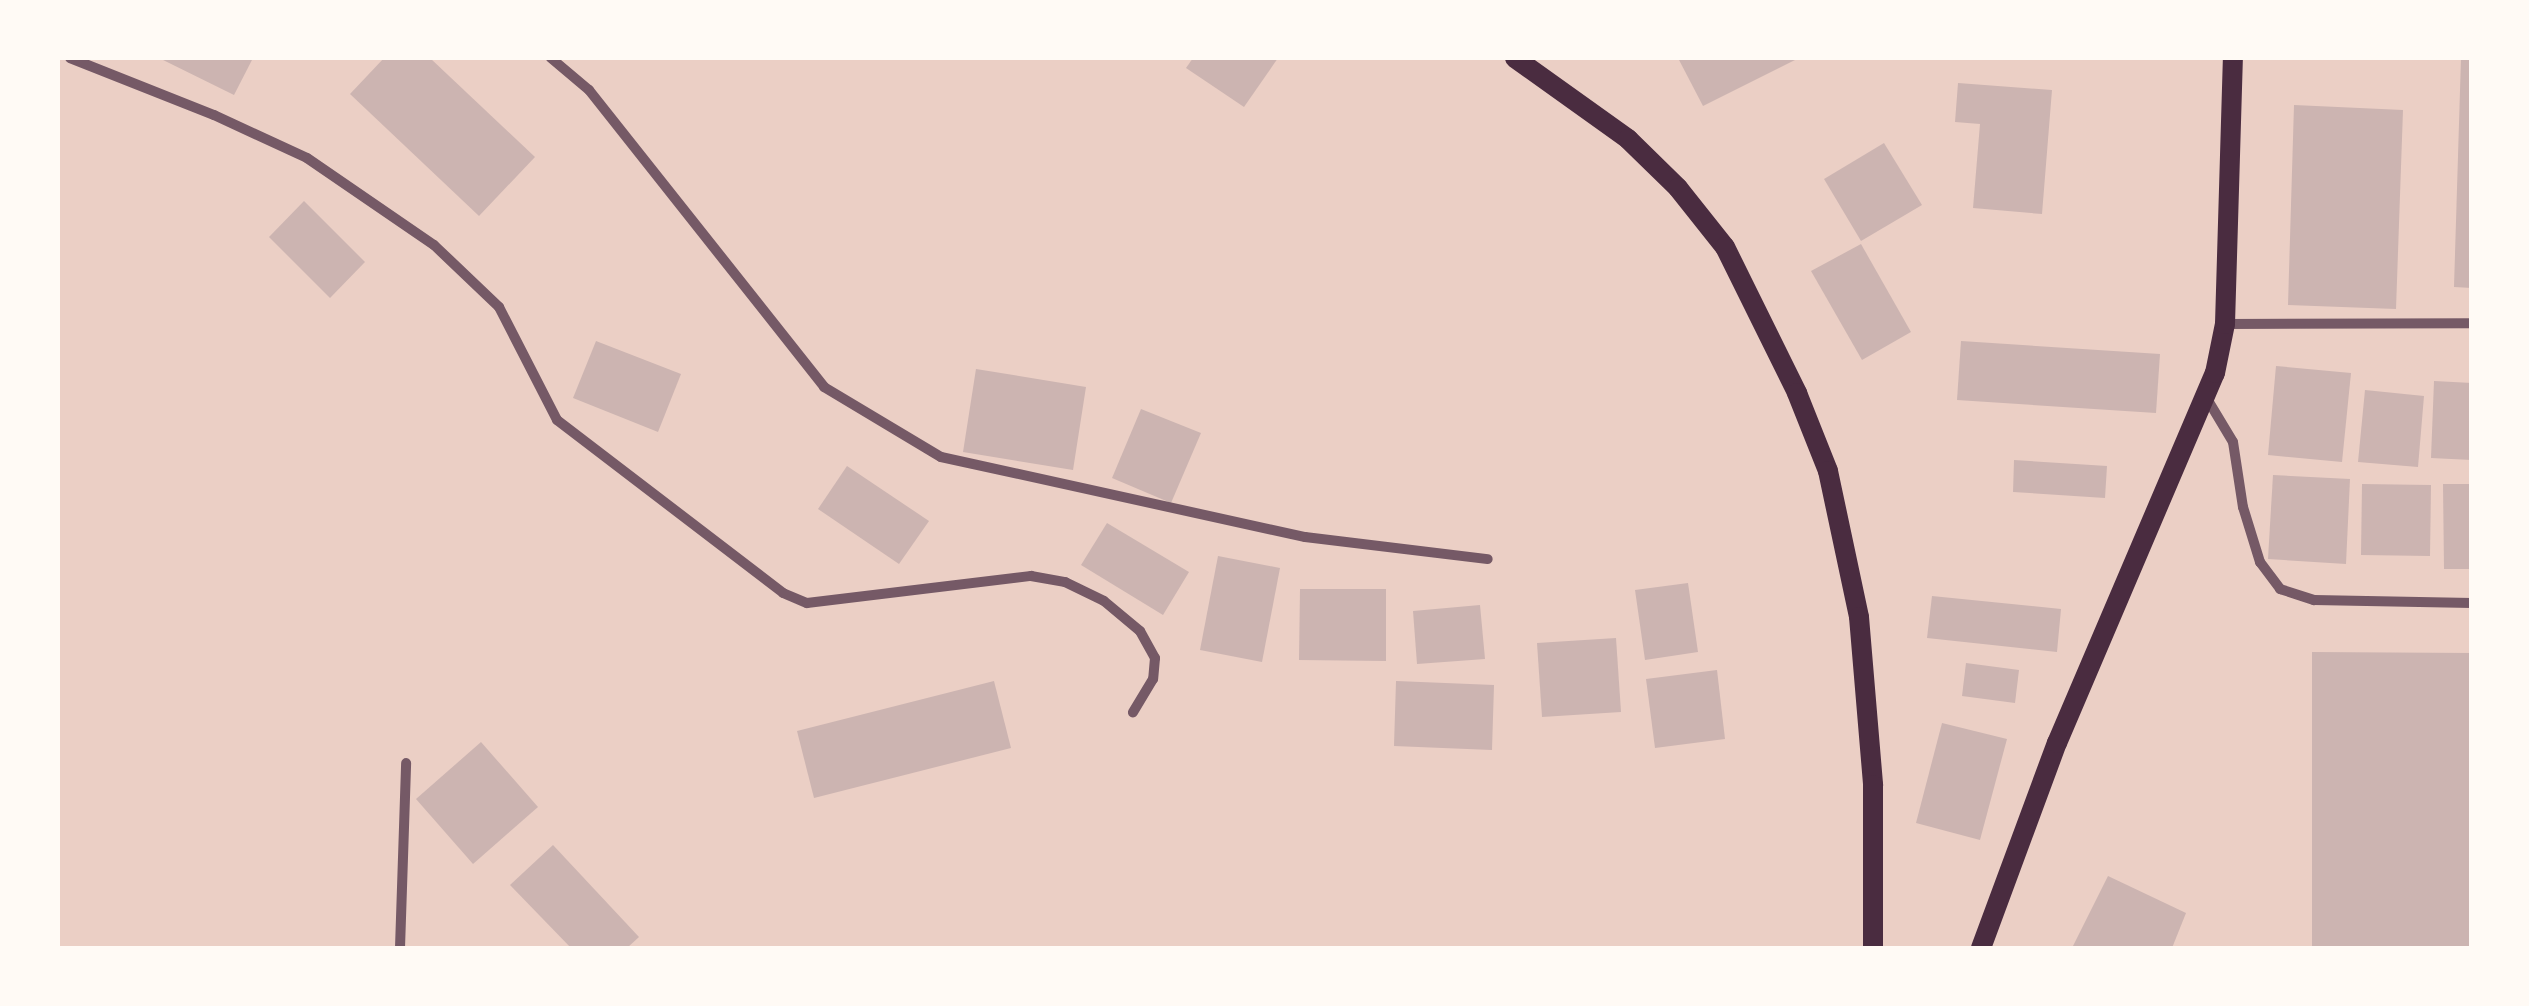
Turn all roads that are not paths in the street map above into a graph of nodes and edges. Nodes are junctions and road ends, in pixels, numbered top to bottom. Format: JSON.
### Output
{"nodes":[{"id":1,"x":70,"y":58,"type":"edge"},
{"id":2,"x":551,"y":58,"type":"edge"},
{"id":3,"x":1515,"y":58,"type":"edge"},
{"id":4,"x":2233,"y":58,"type":"edge"},
{"id":5,"x":2472,"y":322,"type":"edge"},
{"id":6,"x":2224,"y":324,"type":"junction"},
{"id":7,"x":2206,"y":396,"type":"junction"},
{"id":8,"x":1488,"y":559,"type":"dead end"},
{"id":9,"x":2472,"y":604,"type":"edge"},
{"id":10,"x":1134,"y":712,"type":"dead end"},
{"id":11,"x":406,"y":763,"type":"dead end"},
{"id":12,"x":400,"y":948,"type":"edge"},
{"id":13,"x":1874,"y":948,"type":"edge"},
{"id":14,"x":1981,"y":948,"type":"edge"}],
"edges":[{"from":1,"to":10,"type":"street"},
{"from":2,"to":8,"type":"street"},
{"from":3,"to":13,"type":"main road"},
{"from":4,"to":6,"type":"main road"},
{"from":5,"to":6,"type":"street"},
{"from":6,"to":7,"type":"main road"},
{"from":7,"to":9,"type":"street"},
{"from":7,"to":14,"type":"main road"},
{"from":11,"to":12,"type":"street"}]}
